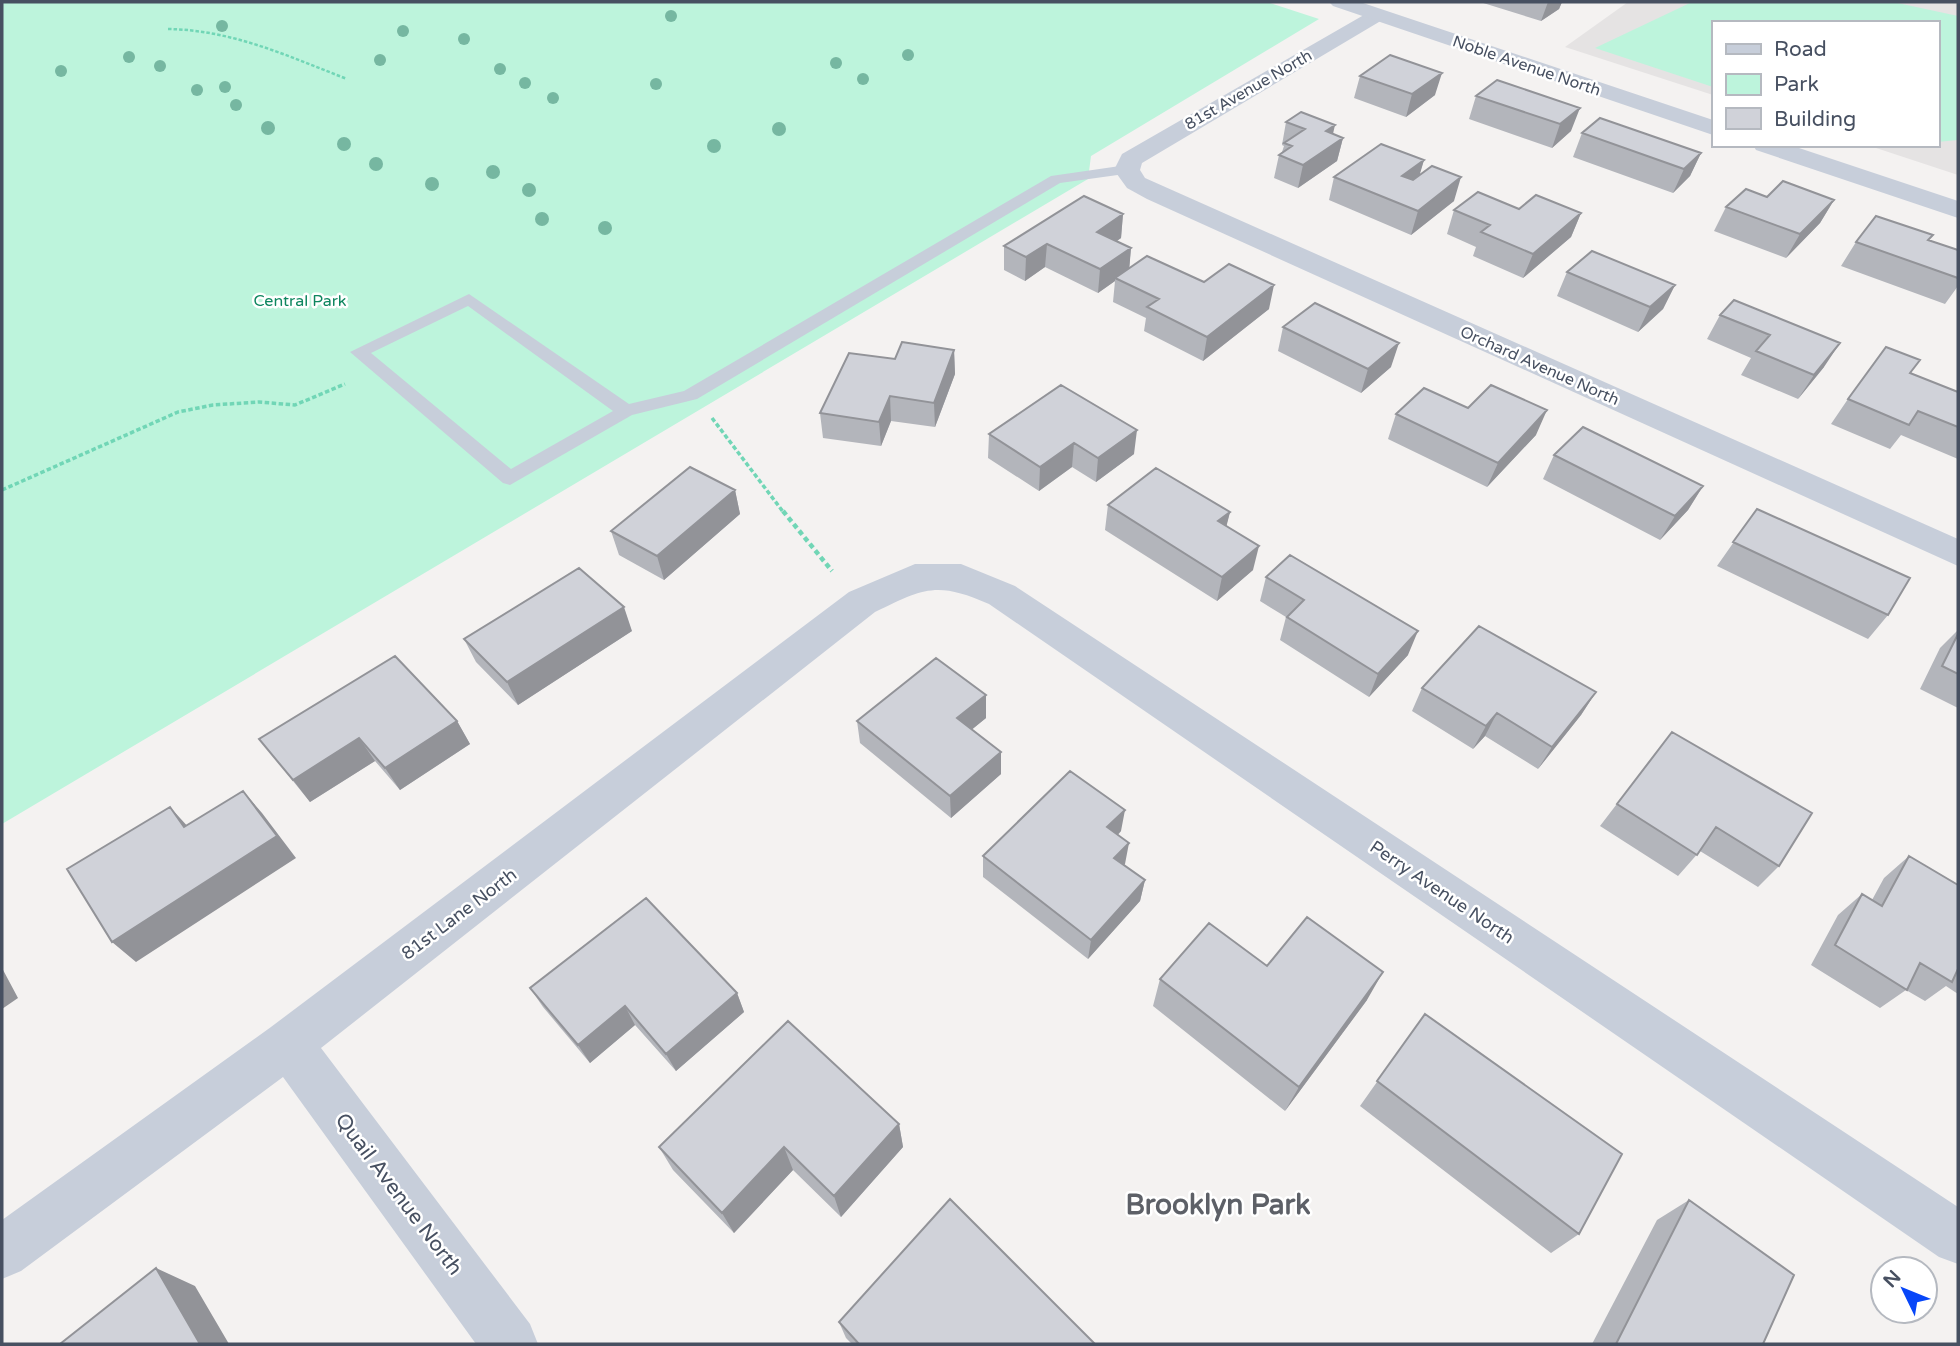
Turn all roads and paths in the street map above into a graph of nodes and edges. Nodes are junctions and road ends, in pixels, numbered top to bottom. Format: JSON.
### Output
{"nodes":[{"id":1,"x":1345,"y":2,"type":"edge"},
{"id":2,"x":1376,"y":14,"type":"junction"},
{"id":3,"x":168,"y":29,"type":"dead end"},
{"id":4,"x":347,"y":79,"type":"dead end"},
{"id":5,"x":1712,"y":128,"type":"edge"},
{"id":6,"x":1771,"y":147,"type":"edge"},
{"id":7,"x":1128,"y":170,"type":"junction"},
{"id":8,"x":1958,"y":210,"type":"edge"},
{"id":9,"x":377,"y":368,"type":"junction"},
{"id":10,"x":691,"y":395,"type":"junction"},
{"id":11,"x":626,"y":411,"type":"junction"},
{"id":12,"x":2,"y":490,"type":"edge"},
{"id":13,"x":1958,"y":553,"type":"edge"},
{"id":14,"x":915,"y":577,"type":"joint"},
{"id":15,"x":862,"y":602,"type":"junction"},
{"id":16,"x":288,"y":1044,"type":"junction"},
{"id":17,"x":1958,"y":1238,"type":"edge"},
{"id":18,"x":2,"y":1252,"type":"edge"},
{"id":19,"x":510,"y":1344,"type":"edge"}],
"edges":[{"from":1,"to":2,"type":"street","name":"Noble Avenue North"},
{"from":2,"to":5,"type":"street","name":"Noble Avenue North"},
{"from":2,"to":7,"type":"street","name":"81st Avenue North"},
{"from":3,"to":4,"type":"path"},
{"from":6,"to":8,"type":"street"},
{"from":7,"to":10,"type":"lane"},
{"from":7,"to":13,"type":"street","name":"Orchard Avenue North"},
{"from":9,"to":11,"type":"lane"},
{"from":9,"to":11,"type":"lane"},
{"from":9,"to":12,"type":"path"},
{"from":10,"to":11,"type":"lane"},
{"from":10,"to":15,"type":"path"},
{"from":14,"to":15,"type":"street","name":"81st Lane North"},
{"from":14,"to":17,"type":"street","name":"Perry Avenue North"},
{"from":15,"to":16,"type":"street","name":"81st Lane North"},
{"from":16,"to":18,"type":"street","name":"81st Lane North"},
{"from":16,"to":19,"type":"street","name":"Quail Avenue North"}]}
